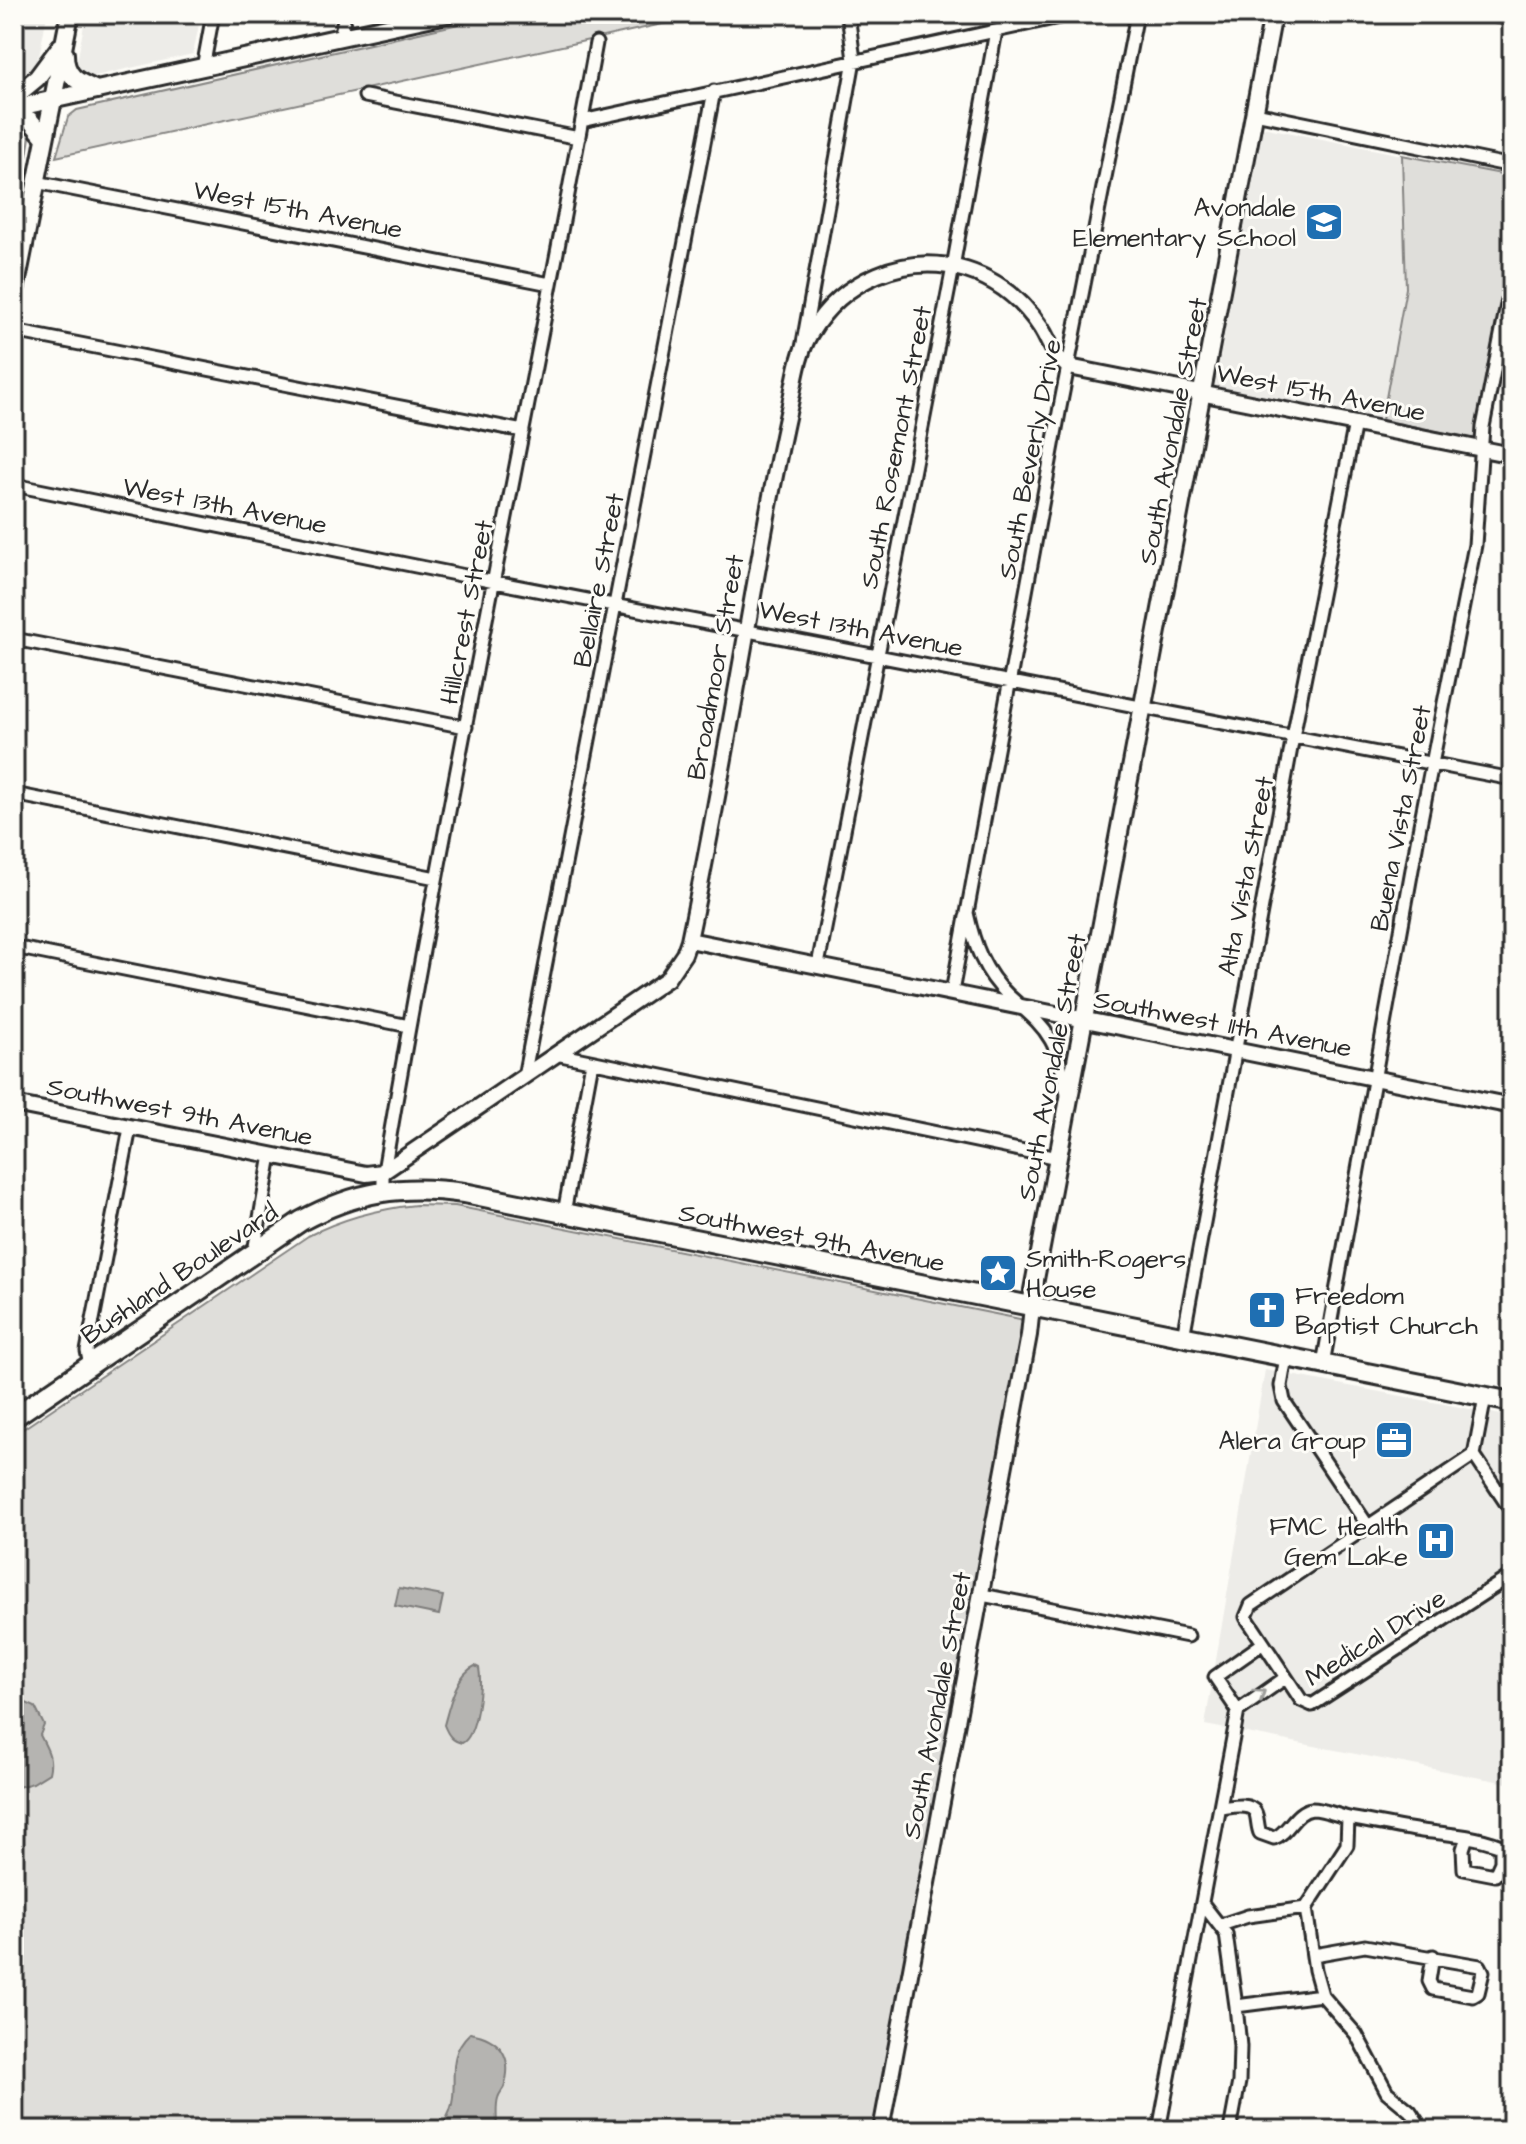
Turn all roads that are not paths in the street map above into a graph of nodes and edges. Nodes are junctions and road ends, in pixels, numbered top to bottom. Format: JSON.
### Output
{"nodes":[{"id":1,"x":70,"y":14,"type":"edge"},
{"id":2,"x":213,"y":14,"type":"edge"},
{"id":3,"x":345,"y":14,"type":"edge"},
{"id":4,"x":447,"y":14,"type":"edge"},
{"id":5,"x":848,"y":14,"type":"edge"},
{"id":6,"x":1073,"y":14,"type":"edge"},
{"id":7,"x":1137,"y":14,"type":"edge"},
{"id":8,"x":1273,"y":14,"type":"edge"},
{"id":9,"x":1485,"y":14,"type":"edge"},
{"id":10,"x":1512,"y":19,"type":"edge"},
{"id":11,"x":996,"y":31,"type":"junction"},
{"id":12,"x":340,"y":38,"type":"junction"},
{"id":13,"x":65,"y":39,"type":"junction"},
{"id":14,"x":596,"y":43,"type":"dead end"},
{"id":15,"x":854,"y":60,"type":"junction"},
{"id":16,"x":203,"y":68,"type":"junction"},
{"id":17,"x":97,"y":90,"type":"junction"},
{"id":18,"x":714,"y":91,"type":"junction"},
{"id":19,"x":365,"y":96,"type":"dead end"},
{"id":20,"x":14,"y":97,"type":"edge"},
{"id":21,"x":53,"y":100,"type":"junction"},
{"id":22,"x":14,"y":108,"type":"edge"},
{"id":23,"x":1255,"y":113,"type":"junction"},
{"id":24,"x":14,"y":116,"type":"edge"},
{"id":25,"x":582,"y":121,"type":"junction"},
{"id":26,"x":45,"y":138,"type":"junction"},
{"id":27,"x":579,"y":138,"type":"junction"},
{"id":28,"x":1512,"y":166,"type":"edge"},
{"id":29,"x":36,"y":182,"type":"junction"},
{"id":30,"x":953,"y":267,"type":"junction"},
{"id":31,"x":1512,"y":279,"type":"edge"},
{"id":32,"x":550,"y":284,"type":"junction"},
{"id":33,"x":14,"y":295,"type":"edge"},
{"id":34,"x":1509,"y":309,"type":"edge"},
{"id":35,"x":14,"y":331,"type":"edge"},
{"id":36,"x":799,"y":359,"type":"junction"},
{"id":37,"x":1069,"y":367,"type":"junction"},
{"id":38,"x":1203,"y":393,"type":"junction"},
{"id":39,"x":1355,"y":423,"type":"junction"},
{"id":40,"x":523,"y":431,"type":"junction"},
{"id":41,"x":1482,"y":449,"type":"junction"},
{"id":42,"x":1512,"y":455,"type":"edge"},
{"id":43,"x":14,"y":485,"type":"edge"},
{"id":44,"x":495,"y":582,"type":"junction"},
{"id":45,"x":616,"y":604,"type":"junction"},
{"id":46,"x":747,"y":629,"type":"junction"},
{"id":47,"x":14,"y":639,"type":"edge"},
{"id":48,"x":878,"y":654,"type":"junction"},
{"id":49,"x":1010,"y":680,"type":"junction"},
{"id":50,"x":1145,"y":706,"type":"junction"},
{"id":51,"x":466,"y":727,"type":"junction"},
{"id":52,"x":1293,"y":737,"type":"junction"},
{"id":53,"x":1432,"y":763,"type":"junction"},
{"id":54,"x":1512,"y":779,"type":"edge"},
{"id":55,"x":14,"y":794,"type":"edge"},
{"id":56,"x":436,"y":878,"type":"junction"},
{"id":57,"x":967,"y":913,"type":"junction"},
{"id":58,"x":689,"y":940,"type":"junction"},
{"id":59,"x":14,"y":947,"type":"edge"},
{"id":60,"x":818,"y":965,"type":"junction"},
{"id":61,"x":667,"y":979,"type":"joint"},
{"id":62,"x":952,"y":992,"type":"junction"},
{"id":63,"x":1024,"y":1007,"type":"junction"},
{"id":64,"x":1084,"y":1019,"type":"junction"},
{"id":65,"x":409,"y":1026,"type":"junction"},
{"id":66,"x":1235,"y":1050,"type":"junction"},
{"id":67,"x":556,"y":1054,"type":"junction"},
{"id":68,"x":592,"y":1062,"type":"junction"},
{"id":69,"x":524,"y":1077,"type":"junction"},
{"id":70,"x":1374,"y":1078,"type":"junction"},
{"id":71,"x":1068,"y":1102,"type":"junction"},
{"id":72,"x":14,"y":1104,"type":"edge"},
{"id":73,"x":1512,"y":1106,"type":"edge"},
{"id":74,"x":130,"y":1128,"type":"junction"},
{"id":75,"x":271,"y":1155,"type":"junction"},
{"id":76,"x":410,"y":1155,"type":"junction"},
{"id":77,"x":1058,"y":1158,"type":"junction"},
{"id":78,"x":346,"y":1170,"type":"junction"},
{"id":79,"x":383,"y":1180,"type":"junction"},
{"id":80,"x":409,"y":1185,"type":"junction"},
{"id":81,"x":344,"y":1200,"type":"junction"},
{"id":82,"x":564,"y":1213,"type":"junction"},
{"id":83,"x":254,"y":1252,"type":"junction"},
{"id":84,"x":1032,"y":1307,"type":"junction"},
{"id":85,"x":1183,"y":1337,"type":"junction"},
{"id":86,"x":1286,"y":1357,"type":"junction"},
{"id":87,"x":1323,"y":1364,"type":"junction"},
{"id":88,"x":90,"y":1365,"type":"junction"},
{"id":89,"x":1485,"y":1397,"type":"junction"},
{"id":90,"x":1512,"y":1402,"type":"edge"},
{"id":91,"x":14,"y":1417,"type":"edge"},
{"id":92,"x":1474,"y":1455,"type":"junction"},
{"id":93,"x":1512,"y":1512,"type":"edge"},
{"id":94,"x":1368,"y":1526,"type":"junction"},
{"id":95,"x":1512,"y":1575,"type":"edge"},
{"id":96,"x":982,"y":1595,"type":"junction"},
{"id":97,"x":1188,"y":1636,"type":"dead end"},
{"id":98,"x":1262,"y":1644,"type":"junction"},
{"id":99,"x":1285,"y":1678,"type":"junction"},
{"id":100,"x":1238,"y":1711,"type":"junction"},
{"id":101,"x":1221,"y":1808,"type":"junction"},
{"id":102,"x":1348,"y":1818,"type":"junction"},
{"id":103,"x":1467,"y":1837,"type":"dead end"},
{"id":104,"x":1202,"y":1903,"type":"junction"},
{"id":105,"x":1306,"y":1908,"type":"junction"},
{"id":106,"x":1221,"y":1925,"type":"junction"},
{"id":107,"x":1314,"y":1955,"type":"junction"},
{"id":108,"x":1433,"y":1956,"type":"junction"},
{"id":109,"x":1322,"y":1995,"type":"junction"},
{"id":110,"x":1236,"y":2006,"type":"junction"},
{"id":111,"x":881,"y":2130,"type":"edge"},
{"id":112,"x":1159,"y":2130,"type":"edge"},
{"id":113,"x":1230,"y":2130,"type":"edge"},
{"id":114,"x":1419,"y":2130,"type":"edge"}],
"edges":[{"from":1,"to":13,"type":"main road"},
{"from":2,"to":16,"type":"street"},
{"from":3,"to":12,"type":"street"},
{"from":4,"to":12,"type":"main road"},
{"from":5,"to":15,"type":"street","name":"Broadmoor Street"},
{"from":6,"to":11,"type":"street"},
{"from":7,"to":37,"type":"street","name":"South Beverly Drive"},
{"from":8,"to":23,"type":"main road","name":"South Avondale Street"},
{"from":9,"to":10,"type":"street"},
{"from":11,"to":15,"type":"street"},
{"from":11,"to":30,"type":"street","name":"South Rosemont Street"},
{"from":12,"to":16,"type":"main road"},
{"from":13,"to":17,"type":"main road"},
{"from":13,"to":20,"type":"main road"},
{"from":13,"to":21,"type":"main road"},
{"from":14,"to":25,"type":"street","name":"Hillcrest Street"},
{"from":15,"to":18,"type":"street"},
{"from":15,"to":36,"type":"street","name":"Broadmoor Street"},
{"from":16,"to":17,"type":"main road"},
{"from":17,"to":21,"type":"main road"},
{"from":18,"to":25,"type":"street"},
{"from":18,"to":45,"type":"street","name":"Bellaire Street"},
{"from":19,"to":27,"type":"street"},
{"from":21,"to":22,"type":"main road"},
{"from":21,"to":26,"type":"main road"},
{"from":23,"to":28,"type":"street"},
{"from":23,"to":38,"type":"main road","name":"South Avondale Street"},
{"from":24,"to":26,"type":"main road"},
{"from":25,"to":27,"type":"street","name":"Hillcrest Street"},
{"from":26,"to":29,"type":"main road"},
{"from":27,"to":32,"type":"street","name":"Hillcrest Street"},
{"from":29,"to":32,"type":"street","name":"West 15th Avenue"},
{"from":29,"to":33,"type":"main road"},
{"from":30,"to":36,"type":"street","name":"Broadmoor Street"},
{"from":30,"to":37,"type":"street"},
{"from":30,"to":48,"type":"street","name":"South Rosemont Street"},
{"from":31,"to":34,"type":"street","name":"Buena Vista Street"},
{"from":32,"to":40,"type":"street","name":"Hillcrest Street"},
{"from":34,"to":41,"type":"street","name":"Buena Vista Street"},
{"from":35,"to":40,"type":"street"},
{"from":36,"to":46,"type":"street","name":"Broadmoor Street"},
{"from":37,"to":38,"type":"street","name":"West 15th Avenue"},
{"from":37,"to":49,"type":"street","name":"South Beverly Drive"},
{"from":38,"to":39,"type":"street","name":"West 15th Avenue"},
{"from":38,"to":50,"type":"main road","name":"South Avondale Street"},
{"from":39,"to":41,"type":"street","name":"West 15th Avenue"},
{"from":39,"to":52,"type":"street","name":"Alta Vista Street"},
{"from":40,"to":44,"type":"street","name":"Hillcrest Street"},
{"from":41,"to":42,"type":"street","name":"West 15th Avenue"},
{"from":41,"to":53,"type":"street","name":"Buena Vista Street"},
{"from":43,"to":44,"type":"street","name":"West 13th Avenue"},
{"from":44,"to":45,"type":"street","name":"West 13th Avenue"},
{"from":44,"to":51,"type":"street","name":"Hillcrest Street"},
{"from":45,"to":46,"type":"street","name":"West 13th Avenue"},
{"from":45,"to":69,"type":"street","name":"Bellaire Street"},
{"from":46,"to":48,"type":"street","name":"West 13th Avenue"},
{"from":46,"to":58,"type":"street","name":"Broadmoor Street"},
{"from":47,"to":51,"type":"street"},
{"from":48,"to":49,"type":"street","name":"West 13th Avenue"},
{"from":48,"to":60,"type":"street","name":"South Rosemont Street"},
{"from":49,"to":50,"type":"street","name":"West 13th Avenue"},
{"from":49,"to":57,"type":"street","name":"South Beverly Drive"},
{"from":50,"to":52,"type":"street","name":"West 13th Avenue"},
{"from":50,"to":64,"type":"main road","name":"South Avondale Street"},
{"from":51,"to":56,"type":"street","name":"Hillcrest Street"},
{"from":52,"to":53,"type":"street","name":"West 13th Avenue"},
{"from":52,"to":66,"type":"street","name":"Alta Vista Street"},
{"from":53,"to":54,"type":"street","name":"West 13th Avenue"},
{"from":53,"to":70,"type":"street","name":"Buena Vista Street"},
{"from":55,"to":56,"type":"street"},
{"from":56,"to":65,"type":"street","name":"Hillcrest Street"},
{"from":57,"to":62,"type":"street","name":"South Beverly Drive"},
{"from":57,"to":63,"type":"street","name":"South Beverly Drive"},
{"from":58,"to":60,"type":"street","name":"Southwest 11th Avenue"},
{"from":58,"to":61,"type":"street","name":"Broadmoor Street"},
{"from":59,"to":65,"type":"street"},
{"from":60,"to":62,"type":"street","name":"Southwest 11th Avenue"},
{"from":61,"to":67,"type":"street","name":"Bushland Boulevard"},
{"from":62,"to":63,"type":"street","name":"Southwest 11th Avenue"},
{"from":63,"to":64,"type":"street","name":"Southwest 11th Avenue"},
{"from":63,"to":71,"type":"street","name":"South Beverly Drive"},
{"from":64,"to":66,"type":"street","name":"Southwest 11th Avenue"},
{"from":64,"to":71,"type":"main road","name":"South Avondale Street"},
{"from":65,"to":79,"type":"street","name":"Hillcrest Street"},
{"from":66,"to":70,"type":"street","name":"Southwest 11th Avenue"},
{"from":66,"to":85,"type":"street","name":"Alta Vista Street"},
{"from":67,"to":68,"type":"street"},
{"from":67,"to":69,"type":"street","name":"Bushland Boulevard"},
{"from":68,"to":77,"type":"street"},
{"from":68,"to":82,"type":"street"},
{"from":69,"to":76,"type":"street","name":"Bushland Boulevard"},
{"from":70,"to":73,"type":"street","name":"Southwest 11th Avenue"},
{"from":70,"to":87,"type":"street","name":"Buena Vista Street"},
{"from":71,"to":77,"type":"main road","name":"South Avondale Street"},
{"from":72,"to":74,"type":"street","name":"Southwest 9th Avenue"},
{"from":74,"to":75,"type":"street","name":"Southwest 9th Avenue"},
{"from":74,"to":88,"type":"street"},
{"from":75,"to":78,"type":"street","name":"Southwest 9th Avenue"},
{"from":75,"to":83,"type":"street"},
{"from":76,"to":79,"type":"street","name":"Bushland Boulevard"},
{"from":76,"to":80,"type":"street"},
{"from":77,"to":84,"type":"main road","name":"South Avondale Street"},
{"from":78,"to":79,"type":"street","name":"Southwest 9th Avenue"},
{"from":78,"to":81,"type":"street"},
{"from":79,"to":80,"type":"main road","name":"Southwest 9th Avenue"},
{"from":79,"to":81,"type":"main road","name":"Bushland Boulevard"},
{"from":80,"to":82,"type":"main road","name":"Southwest 9th Avenue"},
{"from":81,"to":83,"type":"main road","name":"Bushland Boulevard"},
{"from":82,"to":84,"type":"main road","name":"Southwest 9th Avenue"},
{"from":83,"to":88,"type":"main road","name":"Bushland Boulevard"},
{"from":84,"to":85,"type":"main road","name":"Southwest 9th Avenue"},
{"from":84,"to":96,"type":"street","name":"South Avondale Street"},
{"from":85,"to":86,"type":"main road","name":"Southwest 9th Avenue"},
{"from":86,"to":87,"type":"main road","name":"Southwest 9th Avenue"},
{"from":86,"to":94,"type":"street"},
{"from":87,"to":89,"type":"main road","name":"Southwest 9th Avenue"},
{"from":88,"to":91,"type":"main road","name":"Bushland Boulevard"},
{"from":89,"to":90,"type":"main road","name":"Southwest 9th Avenue"},
{"from":89,"to":92,"type":"street"},
{"from":92,"to":93,"type":"street"},
{"from":92,"to":94,"type":"street","name":"Medical Drive"},
{"from":94,"to":98,"type":"street","name":"Medical Drive"},
{"from":95,"to":99,"type":"street","name":"Medical Drive"},
{"from":96,"to":97,"type":"street"},
{"from":96,"to":111,"type":"street","name":"South Avondale Street"},
{"from":98,"to":99,"type":"street","name":"Medical Drive"},
{"from":98,"to":100,"type":"street"},
{"from":100,"to":99,"type":"street","one_way":true},
{"from":100,"to":101,"type":"street"},
{"from":101,"to":102,"type":"street"},
{"from":101,"to":104,"type":"street"},
{"from":102,"to":103,"type":"street"},
{"from":102,"to":105,"type":"street"},
{"from":104,"to":106,"type":"street"},
{"from":104,"to":112,"type":"street"},
{"from":105,"to":106,"type":"street"},
{"from":105,"to":107,"type":"street"},
{"from":106,"to":110,"type":"street"},
{"from":107,"to":108,"type":"street"},
{"from":107,"to":109,"type":"street"},
{"from":108,"to":108,"type":"street"},
{"from":109,"to":110,"type":"street"},
{"from":109,"to":114,"type":"street"},
{"from":110,"to":113,"type":"street"}]}
